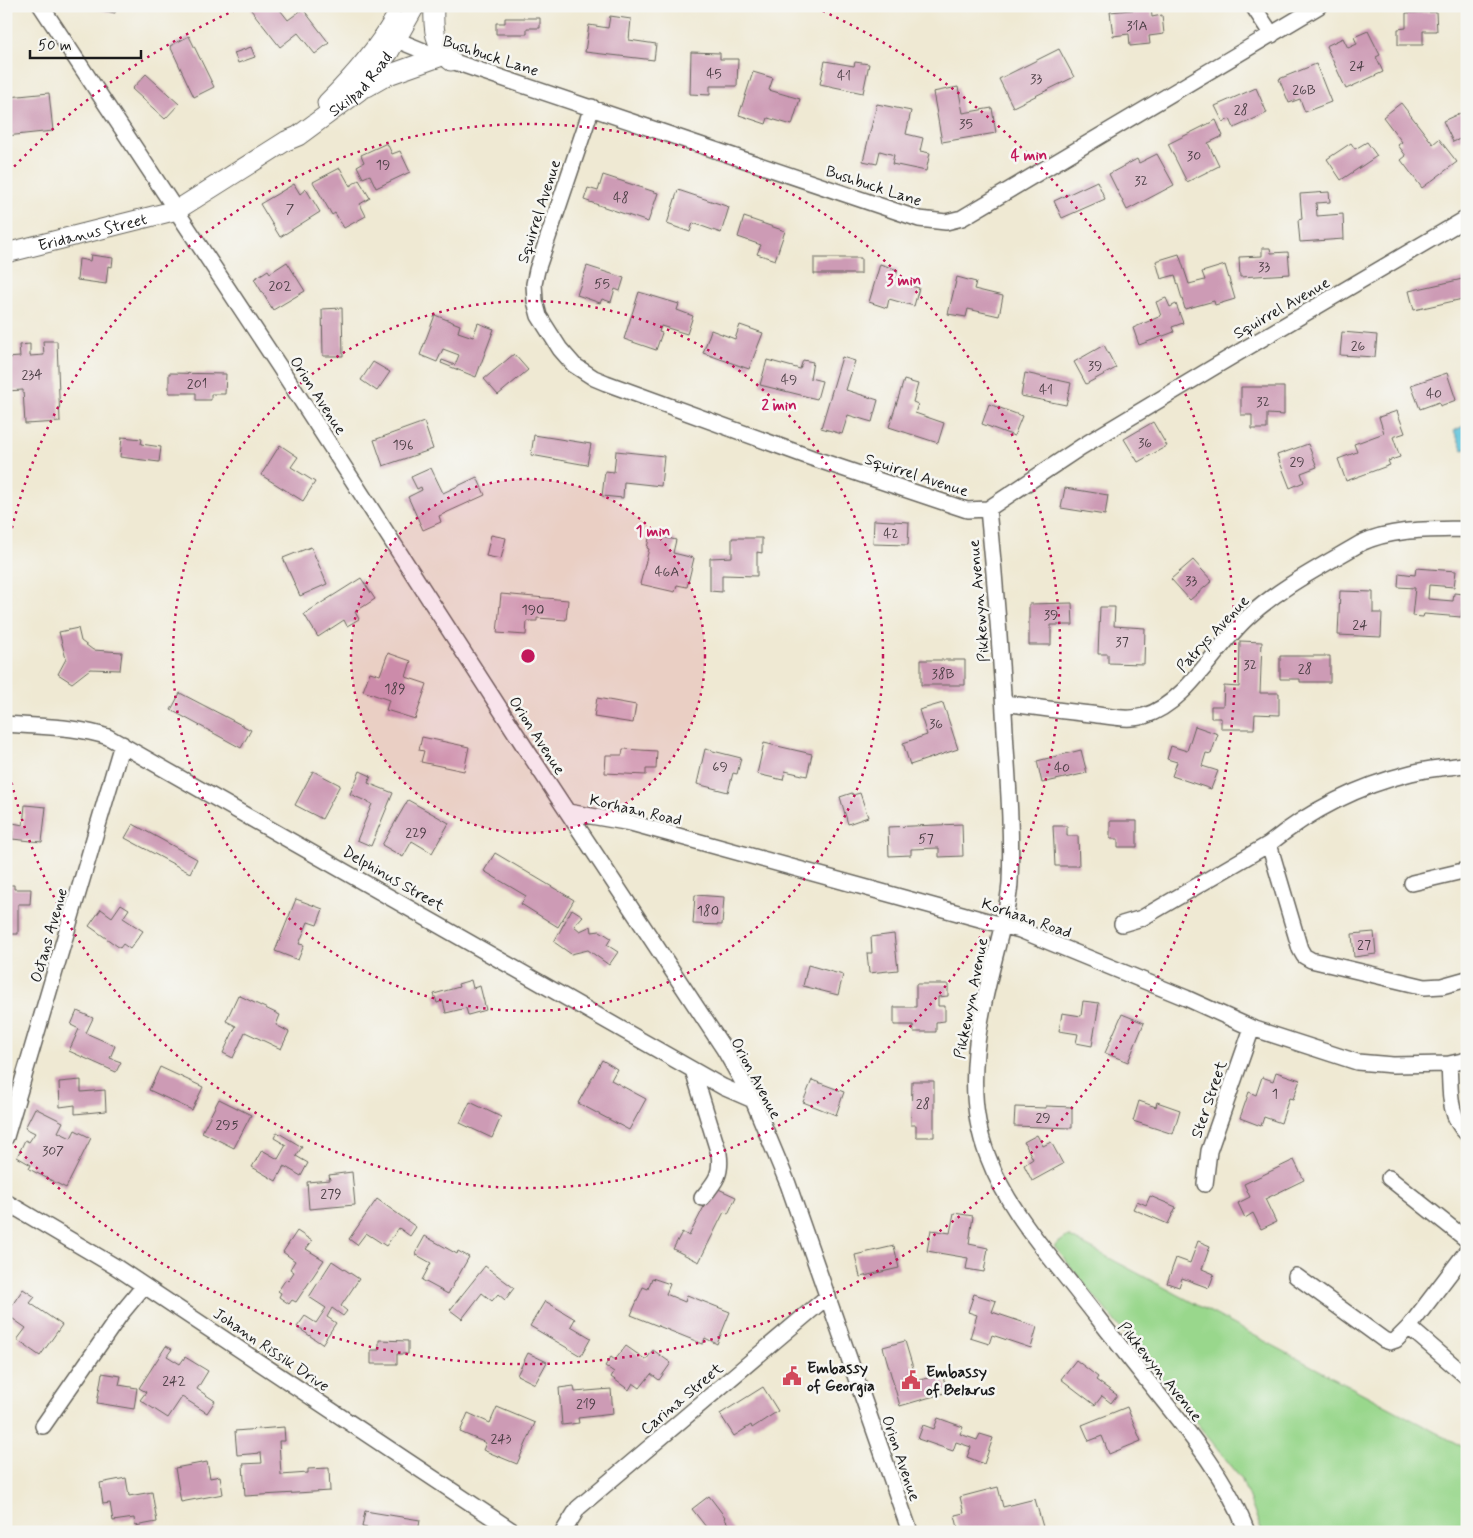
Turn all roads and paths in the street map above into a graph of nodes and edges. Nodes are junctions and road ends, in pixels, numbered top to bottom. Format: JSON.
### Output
{"nodes":[{"id":1,"x":41,"y":6,"type":"edge"},
{"id":2,"x":400,"y":6,"type":"edge"},
{"id":3,"x":415,"y":6,"type":"edge"},
{"id":4,"x":434,"y":6,"type":"edge"},
{"id":5,"x":1253,"y":6,"type":"edge"},
{"id":6,"x":1319,"y":6,"type":"edge"},
{"id":7,"x":1272,"y":35,"type":"junction"},
{"id":8,"x":391,"y":38,"type":"junction"},
{"id":9,"x":445,"y":59,"type":"junction"},
{"id":10,"x":359,"y":91,"type":"junction"},
{"id":11,"x":592,"y":107,"type":"junction"},
{"id":12,"x":286,"y":142,"type":"junction"},
{"id":13,"x":177,"y":210,"type":"junction"},
{"id":14,"x":1467,"y":218,"type":"edge"},
{"id":15,"x":6,"y":253,"type":"edge"},
{"id":16,"x":988,"y":509,"type":"junction"},
{"id":17,"x":1467,"y":529,"type":"edge"},
{"id":18,"x":1004,"y":703,"type":"junction"},
{"id":19,"x":6,"y":724,"type":"edge"},
{"id":20,"x":122,"y":744,"type":"junction"},
{"id":21,"x":1467,"y":766,"type":"edge"},
{"id":22,"x":568,"y":812,"type":"junction"},
{"id":23,"x":1269,"y":844,"type":"junction"},
{"id":24,"x":1467,"y":870,"type":"edge"},
{"id":25,"x":1412,"y":883,"type":"dead end"},
{"id":26,"x":1122,"y":924,"type":"dead end"},
{"id":27,"x":1002,"y":925,"type":"junction"},
{"id":28,"x":1467,"y":979,"type":"edge"},
{"id":29,"x":1252,"y":1028,"type":"junction"},
{"id":30,"x":1467,"y":1060,"type":"edge"},
{"id":31,"x":1449,"y":1064,"type":"junction"},
{"id":32,"x":693,"y":1070,"type":"junction"},
{"id":33,"x":752,"y":1100,"type":"junction"},
{"id":34,"x":1467,"y":1134,"type":"edge"},
{"id":35,"x":6,"y":1137,"type":"edge"},
{"id":36,"x":1389,"y":1178,"type":"dead end"},
{"id":37,"x":1205,"y":1184,"type":"dead end"},
{"id":38,"x":702,"y":1198,"type":"dead end"},
{"id":39,"x":6,"y":1202,"type":"edge"},
{"id":40,"x":1467,"y":1240,"type":"edge"},
{"id":41,"x":1467,"y":1251,"type":"edge"},
{"id":42,"x":1296,"y":1276,"type":"dead end"},
{"id":43,"x":144,"y":1286,"type":"junction"},
{"id":44,"x":828,"y":1296,"type":"junction"},
{"id":45,"x":1409,"y":1327,"type":"junction"},
{"id":46,"x":1467,"y":1377,"type":"edge"},
{"id":47,"x":43,"y":1426,"type":"dead end"},
{"id":48,"x":514,"y":1532,"type":"edge"},
{"id":49,"x":563,"y":1532,"type":"edge"},
{"id":50,"x":910,"y":1532,"type":"edge"},
{"id":51,"x":1247,"y":1532,"type":"edge"}],
"edges":[{"from":1,"to":13,"type":"street","name":"Orion Avenue"},
{"from":2,"to":8,"type":"street","name":"Skilpad Road"},
{"from":3,"to":8,"type":"street","name":"Skilpad Road"},
{"from":4,"to":9,"type":"street"},
{"from":5,"to":7,"type":"street"},
{"from":6,"to":7,"type":"street","name":"Bushbuck Lane"},
{"from":7,"to":11,"type":"street","name":"Bushbuck Lane"},
{"from":8,"to":9,"type":"street","name":"Bushbuck Lane"},
{"from":8,"to":10,"type":"street","name":"Skilpad Road"},
{"from":8,"to":12,"type":"street","name":"Skilpad Road"},
{"from":9,"to":10,"type":"street"},
{"from":9,"to":11,"type":"street","name":"Bushbuck Lane"},
{"from":10,"to":12,"type":"street","name":"Skilpad Road"},
{"from":11,"to":16,"type":"street","name":"Squirrel Avenue"},
{"from":12,"to":13,"type":"street","name":"Skilpad Road"},
{"from":13,"to":15,"type":"street","name":"Eridanus Street"},
{"from":13,"to":22,"type":"street","name":"Orion Avenue"},
{"from":14,"to":16,"type":"street","name":"Squirrel Avenue"},
{"from":16,"to":18,"type":"street","name":"Pikkewyn Avenue"},
{"from":17,"to":18,"type":"street","name":"Patrys Avenue"},
{"from":18,"to":27,"type":"street","name":"Pikkewyn Avenue"},
{"from":19,"to":20,"type":"street","name":"Delphinus Street"},
{"from":20,"to":32,"type":"street","name":"Delphinus Street"},
{"from":20,"to":35,"type":"street","name":"Octans Avenue"},
{"from":21,"to":23,"type":"street"},
{"from":22,"to":27,"type":"street","name":"Korhaan Road"},
{"from":22,"to":33,"type":"street","name":"Orion Avenue"},
{"from":23,"to":26,"type":"street"},
{"from":23,"to":28,"type":"street"},
{"from":24,"to":25,"type":"street"},
{"from":27,"to":29,"type":"street","name":"Korhaan Road"},
{"from":27,"to":51,"type":"street","name":"Pikkewyn Avenue"},
{"from":29,"to":31,"type":"street","name":"Korhaan Road"},
{"from":29,"to":37,"type":"street","name":"Ster Street"},
{"from":30,"to":31,"type":"street","name":"Korhaan Road"},
{"from":31,"to":34,"type":"street"},
{"from":32,"to":33,"type":"street","name":"Delphinus Street"},
{"from":32,"to":38,"type":"street"},
{"from":33,"to":44,"type":"street","name":"Orion Avenue"},
{"from":36,"to":40,"type":"street"},
{"from":39,"to":43,"type":"street","name":"Johann Rissik Drive"},
{"from":41,"to":45,"type":"street"},
{"from":42,"to":45,"type":"street"},
{"from":43,"to":47,"type":"street"},
{"from":43,"to":48,"type":"street","name":"Johann Rissik Drive"},
{"from":44,"to":49,"type":"street","name":"Carina Street"},
{"from":44,"to":50,"type":"street","name":"Orion Avenue"},
{"from":45,"to":46,"type":"street"}]}
